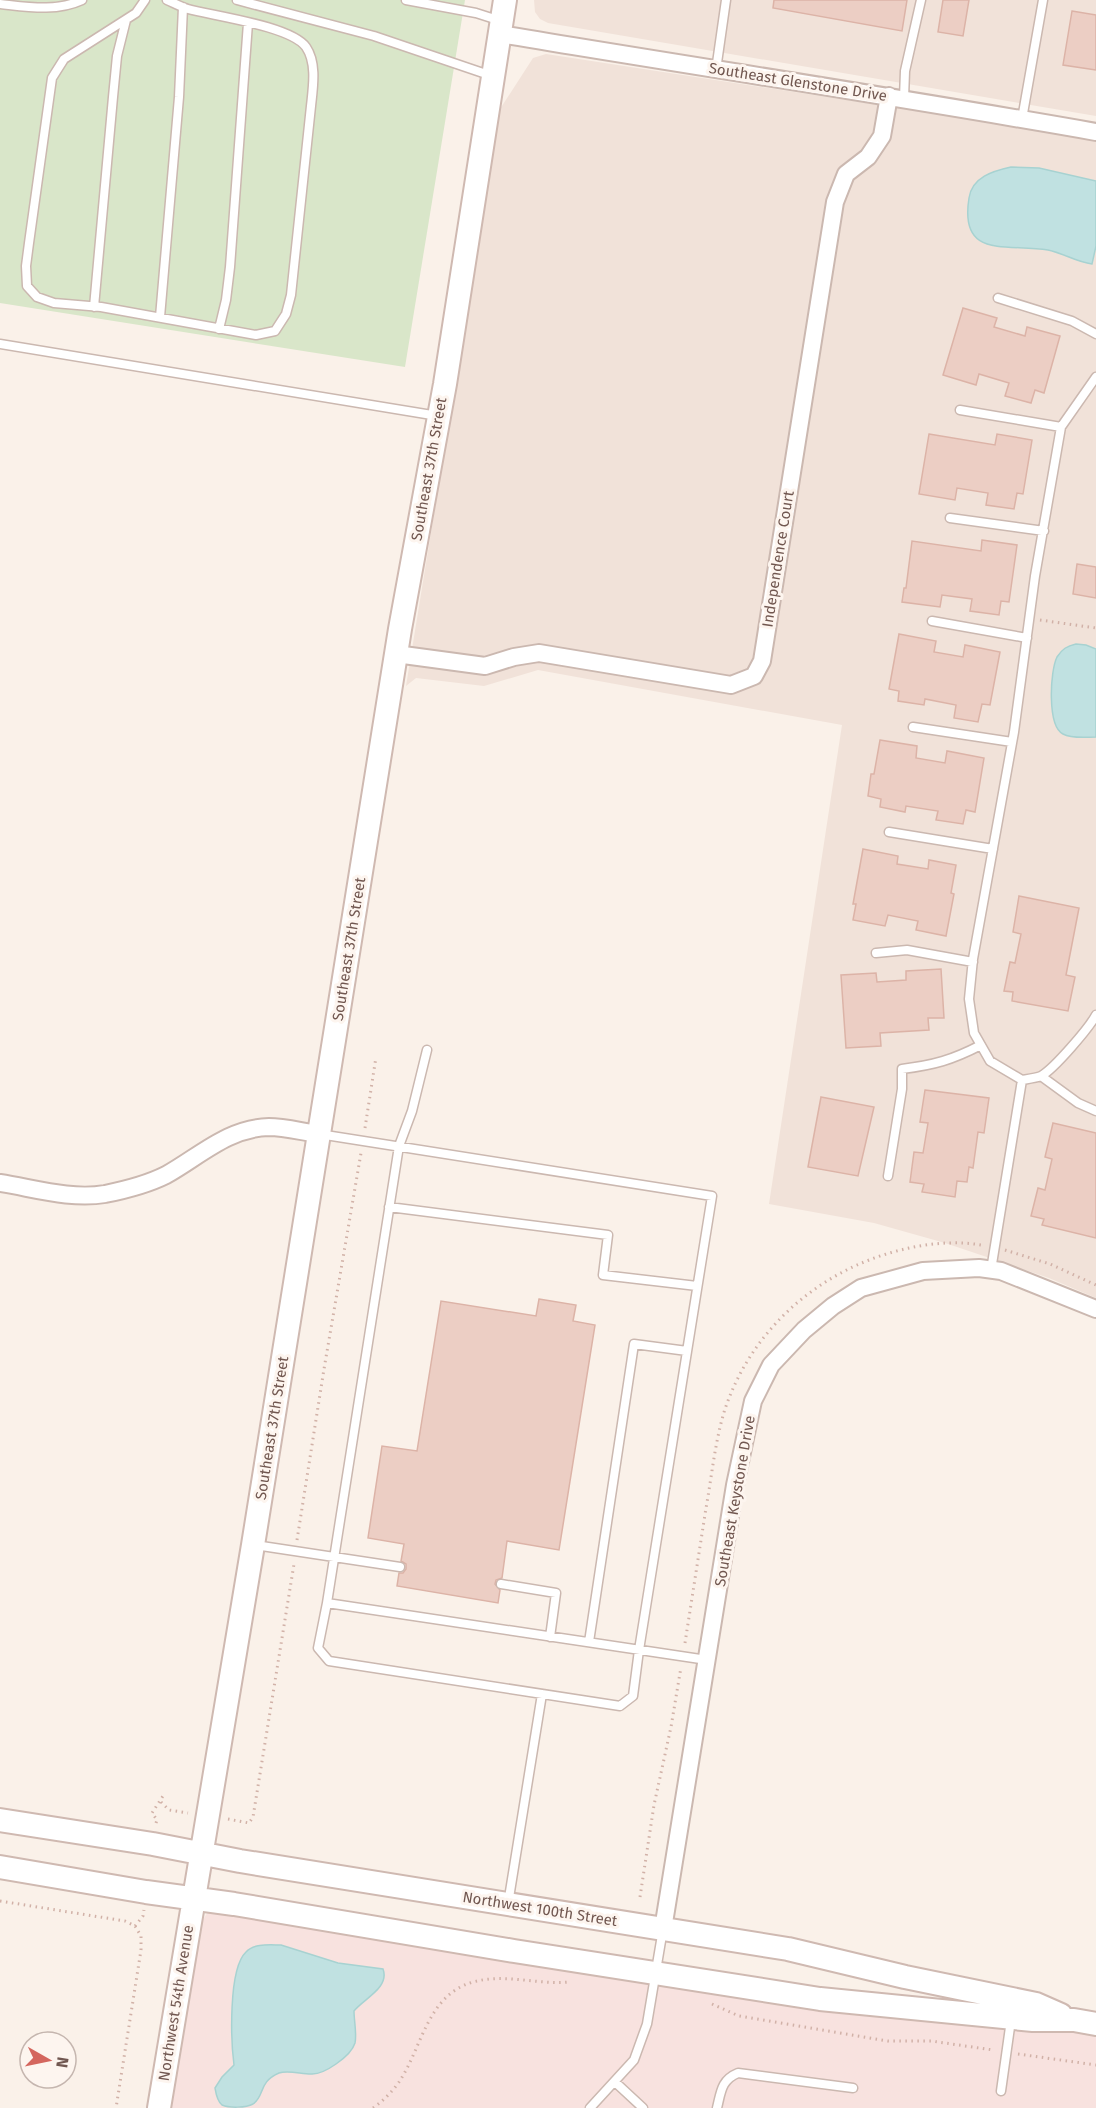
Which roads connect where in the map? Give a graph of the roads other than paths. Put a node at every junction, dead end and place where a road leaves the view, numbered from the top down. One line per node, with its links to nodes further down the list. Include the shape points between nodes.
1 (82, 0): 9 (lane, via 52,9)
2 (145, 0): 12 (lane)
3 (167, 0): 10 (lane)
4 (237, 0): 15 (lane, via 374,36)
5 (406, 0): 11 (lane)
6 (726, 0): 14 (lane)
7 (921, 0): 16 (lane)
8 (1043, 0): 17 (lane)
9 (1, 3)
10 (183, 7): 13 (lane); 21 (lane)
11 (502, 18): 14 (street, Southeast Glenstone Drive); 15 (street, Southeast 37th Street)
12 (126, 20): 20 (lane, via 117,56); 20 (lane, via 64,59 52,78 29,243 27,286 37,297)
13 (248, 23): 22 (lane, via 230,267); 22 (lane, via 272,28 305,46 312,59 311,106 286,314 275,331 256,335)
14 (716, 70): 16 (street, Southeast Glenstone Drive)
15 (493, 76): 27 (street, Southeast 37th Street)
16 (897, 97): 17 (street, Southeast Glenstone Drive); 33 (street, Independence Court, via 882,136 868,157 846,174 835,202 762,661 754,676 731,685 539,653 485,666)
17 (1022, 119): 18 (street, Southeast Glenstone Drive)
18 (1096, 132)
19 (998, 298): 23 (lane, via 1072,321)
20 (94, 307): 21 (lane)
21 (160, 317): 22 (lane)
22 (219, 329)
23 (1096, 334)
24 (0, 344): 27 (lane)
25 (1096, 377): 28 (lane)
26 (960, 410): 28 (lane)
27 (439, 416): 33 (street, Southeast 37th Street)
28 (1061, 427): 30 (lane)
29 (950, 518): 30 (lane)
30 (1044, 531): 32 (lane)
31 (932, 621): 32 (lane)
32 (1027, 638): 35 (lane)
33 (396, 654): 46 (street, Southeast 37th Street)
34 (913, 727): 35 (lane)
35 (1012, 742): 37 (lane)
36 (889, 832): 37 (lane)
37 (993, 849): 39 (lane)
38 (876, 952): 39 (lane, via 907,950)
39 (973, 962): 41 (lane, via 969,999 974,1034)
40 (1096, 1015): 43 (lane)
41 (981, 1045): 44 (lane, via 990,1061); 48 (lane, via 931,1065 902,1069)
42 (427, 1050): 47 (lane)
43 (1041, 1076): 44 (lane); 45 (lane)
44 (1022, 1080): 51 (lane)
45 (1096, 1111)
46 (319, 1134): 47 (lane); 49 (street, via 269,1127 248,1130 205,1148 164,1176 102,1194 69,1194); 55 (street, Southeast 37th Street)
47 (399, 1146): 50 (lane); 52 (lane, via 712,1196)
48 (888, 1176)
49 (0, 1183)
50 (389, 1207): 52 (lane, via 608,1235 603,1275); 56 (lane)
51 (991, 1269): 53 (street, Southeast Keystone Drive); 63 (street, Southeast Keystone Drive, via 923,1271 861,1288 804,1330 771,1365 753,1401)
52 (697, 1286): 54 (lane)
53 (1096, 1309)
54 (687, 1352): 61 (lane, via 634,1344); 62 (lane)
55 (253, 1545): 56 (lane); 66 (street, Southeast 37th Street)
56 (333, 1558): 57 (lane); 59 (lane)
57 (400, 1568)
58 (501, 1584): 60 (lane, via 556,1593)
59 (327, 1603): 60 (lane); 64 (lane, via 318,1648 329,1661)
60 (550, 1637): 61 (lane)
61 (589, 1642): 62 (lane)
62 (639, 1650): 63 (lane); 64 (lane, via 633,1696 620,1706)
63 (706, 1660): 70 (street, Southeast Keystone Drive)
64 (542, 1694): 69 (lane)
65 (0, 1820): 66 (street, Northwest 100th Street)
66 (200, 1855): 68 (street, Southeast 37th Street); 69 (street, Northwest 100th Street)
67 (0, 1867): 68 (street, Northwest 100th Street)
68 (193, 1898): 71 (street, Northwest 100th Street); 78 (street, Northwest 54th Avenue)
69 (508, 1904): 70 (street, Northwest 100th Street)
70 (663, 1929): 71 (lane); 73 (street, Northwest 100th Street, via 788,1948 1036,2004)
71 (655, 1974): 72 (street, Northwest 100th Street, via 820,1999); 75 (lane, via 647,2024 634,2060)
72 (1012, 2016): 73 (street, Northwest 100th Street); 77 (lane)
73 (1074, 2020): 74 (street, Northwest 100th Street)
74 (1096, 2024)
75 (615, 2082): 79 (lane); 80 (lane)
76 (853, 2088): 81 (lane, via 738,2073 728,2077 723,2085)
77 (1001, 2091)
78 (159, 2108)
79 (590, 2108)
80 (643, 2108)
81 (717, 2108)

